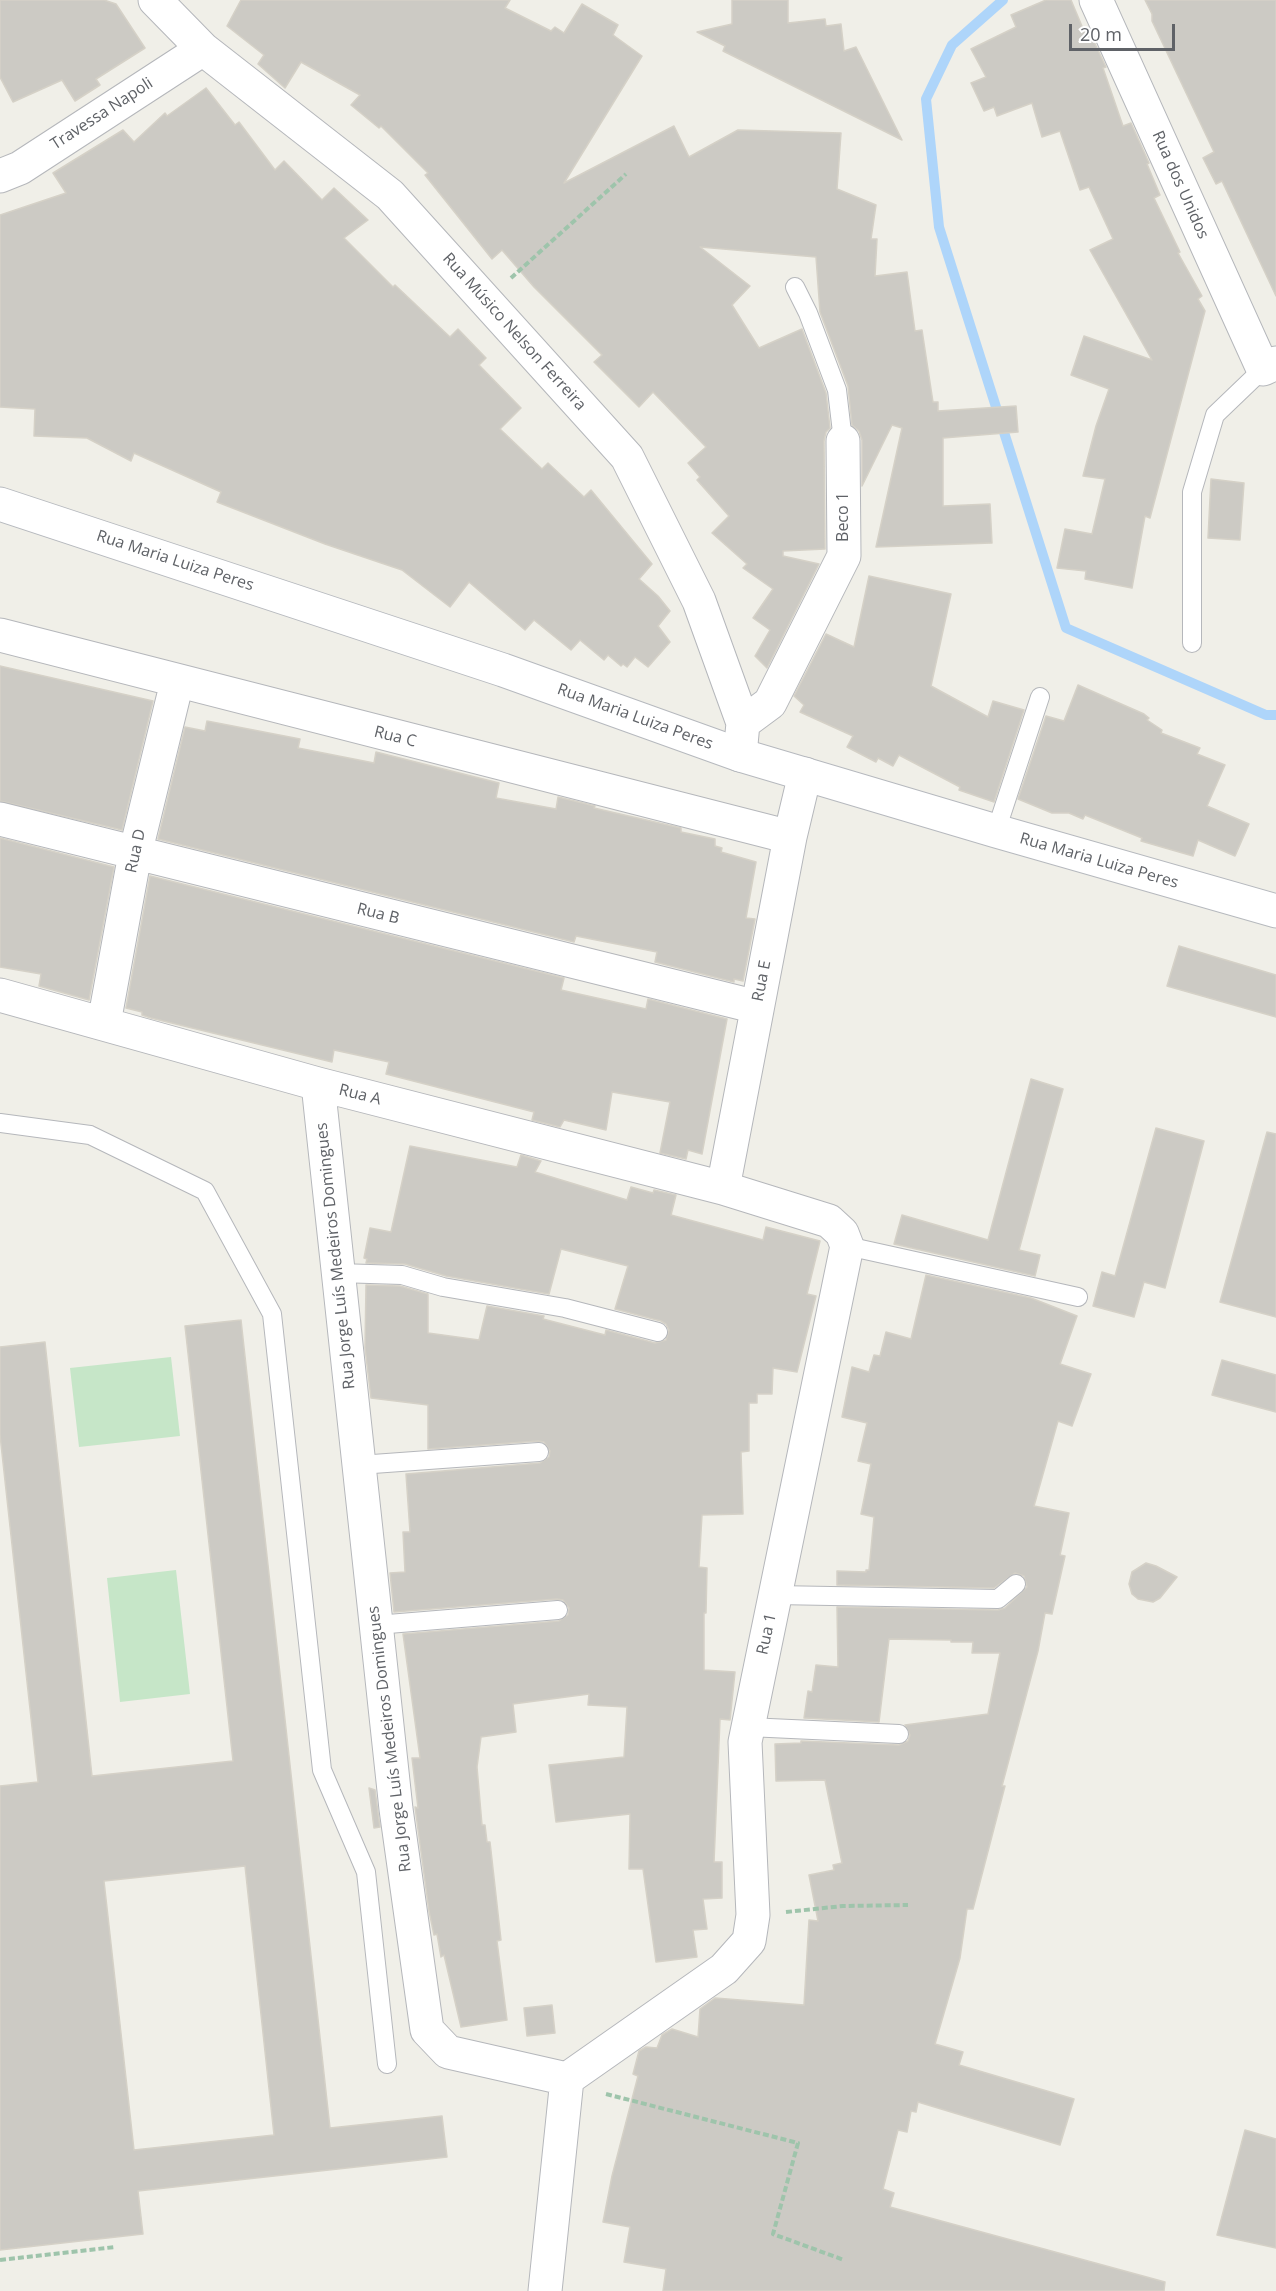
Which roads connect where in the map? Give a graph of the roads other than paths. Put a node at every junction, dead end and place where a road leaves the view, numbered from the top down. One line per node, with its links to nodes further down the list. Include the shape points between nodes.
1 (155, 0): 3 (street, Rua Músico Nelson Ferreira)
2 (1096, 0): 6 (street, Rua dos Unidos)
3 (203, 49): 4 (street, Travessa Napoli, via 20,168); 13 (street, Rua Músico Nelson Ferreira, via 390,195 627,457 699,601)
4 (0, 176)
5 (795, 288): 7 (lane, Beco 1, via 837,390)
6 (1270, 366): 10 (lane, via 1215,415 1192,492)
7 (843, 441): 13 (street, Beco 1, via 844,556 770,703)
8 (0, 504): 13 (street, Rua Maria Luiza Peres, via 503,670)
9 (0, 635): 11 (street, Rua C)
10 (1192, 644)
11 (177, 682): 17 (street, Rua C); 18 (street, Rua D)
12 (1040, 697): 16 (lane)
13 (741, 739): 14 (street, Rua Maria Luiza Peres)
14 (805, 774): 16 (street, Rua Maria Luiza Peres); 17 (street, Rua E)
15 (0, 819): 18 (street, Rua B)
16 (996, 831): 19 (street, Rua Maria Luiza Peres)
17 (790, 837): 21 (street, Rua E)
18 (135, 854): 21 (street, Rua B); 22 (street, Rua D)
19 (1276, 911)
20 (0, 995): 22 (street, Rua A)
21 (757, 1007): 25 (street, Rua E)
22 (104, 1023): 23 (street, Rua A)
23 (318, 1084): 25 (street, Rua A); 27 (street, Rua Jorge Luís Medeiros Domingues)
24 (0, 1123): 38 (lane, via 90,1135 205,1191 272,1314 322,1770 366,1872)
25 (723, 1188): 26 (street, via 829,1221 842,1233)
26 (847, 1246): 28 (lane); 33 (street, Rua 1)
27 (338, 1273): 29 (lane, via 402,1275 443,1287 565,1308); 31 (street, Rua Jorge Luís Medeiros Domingues)
28 (1078, 1297)
29 (658, 1332)
30 (539, 1452): 31 (lane)
31 (359, 1465): 35 (street, Rua Jorge Luís Medeiros Domingues)
32 (1016, 1584): 33 (lane, via 998,1599)
33 (775, 1595): 36 (street, Rua 1)
34 (558, 1610): 35 (lane)
35 (376, 1625): 39 (street, Rua Jorge Luís Medeiros Domingues, via 396,1809 427,2030 448,2052)
36 (748, 1727): 37 (lane); 39 (street, Rua 1, via 745,1742 753,1915 749,1941 724,1969)
37 (899, 1734)
38 (387, 2064)
39 (567, 2079): 40 (street)
40 (545, 2291)

